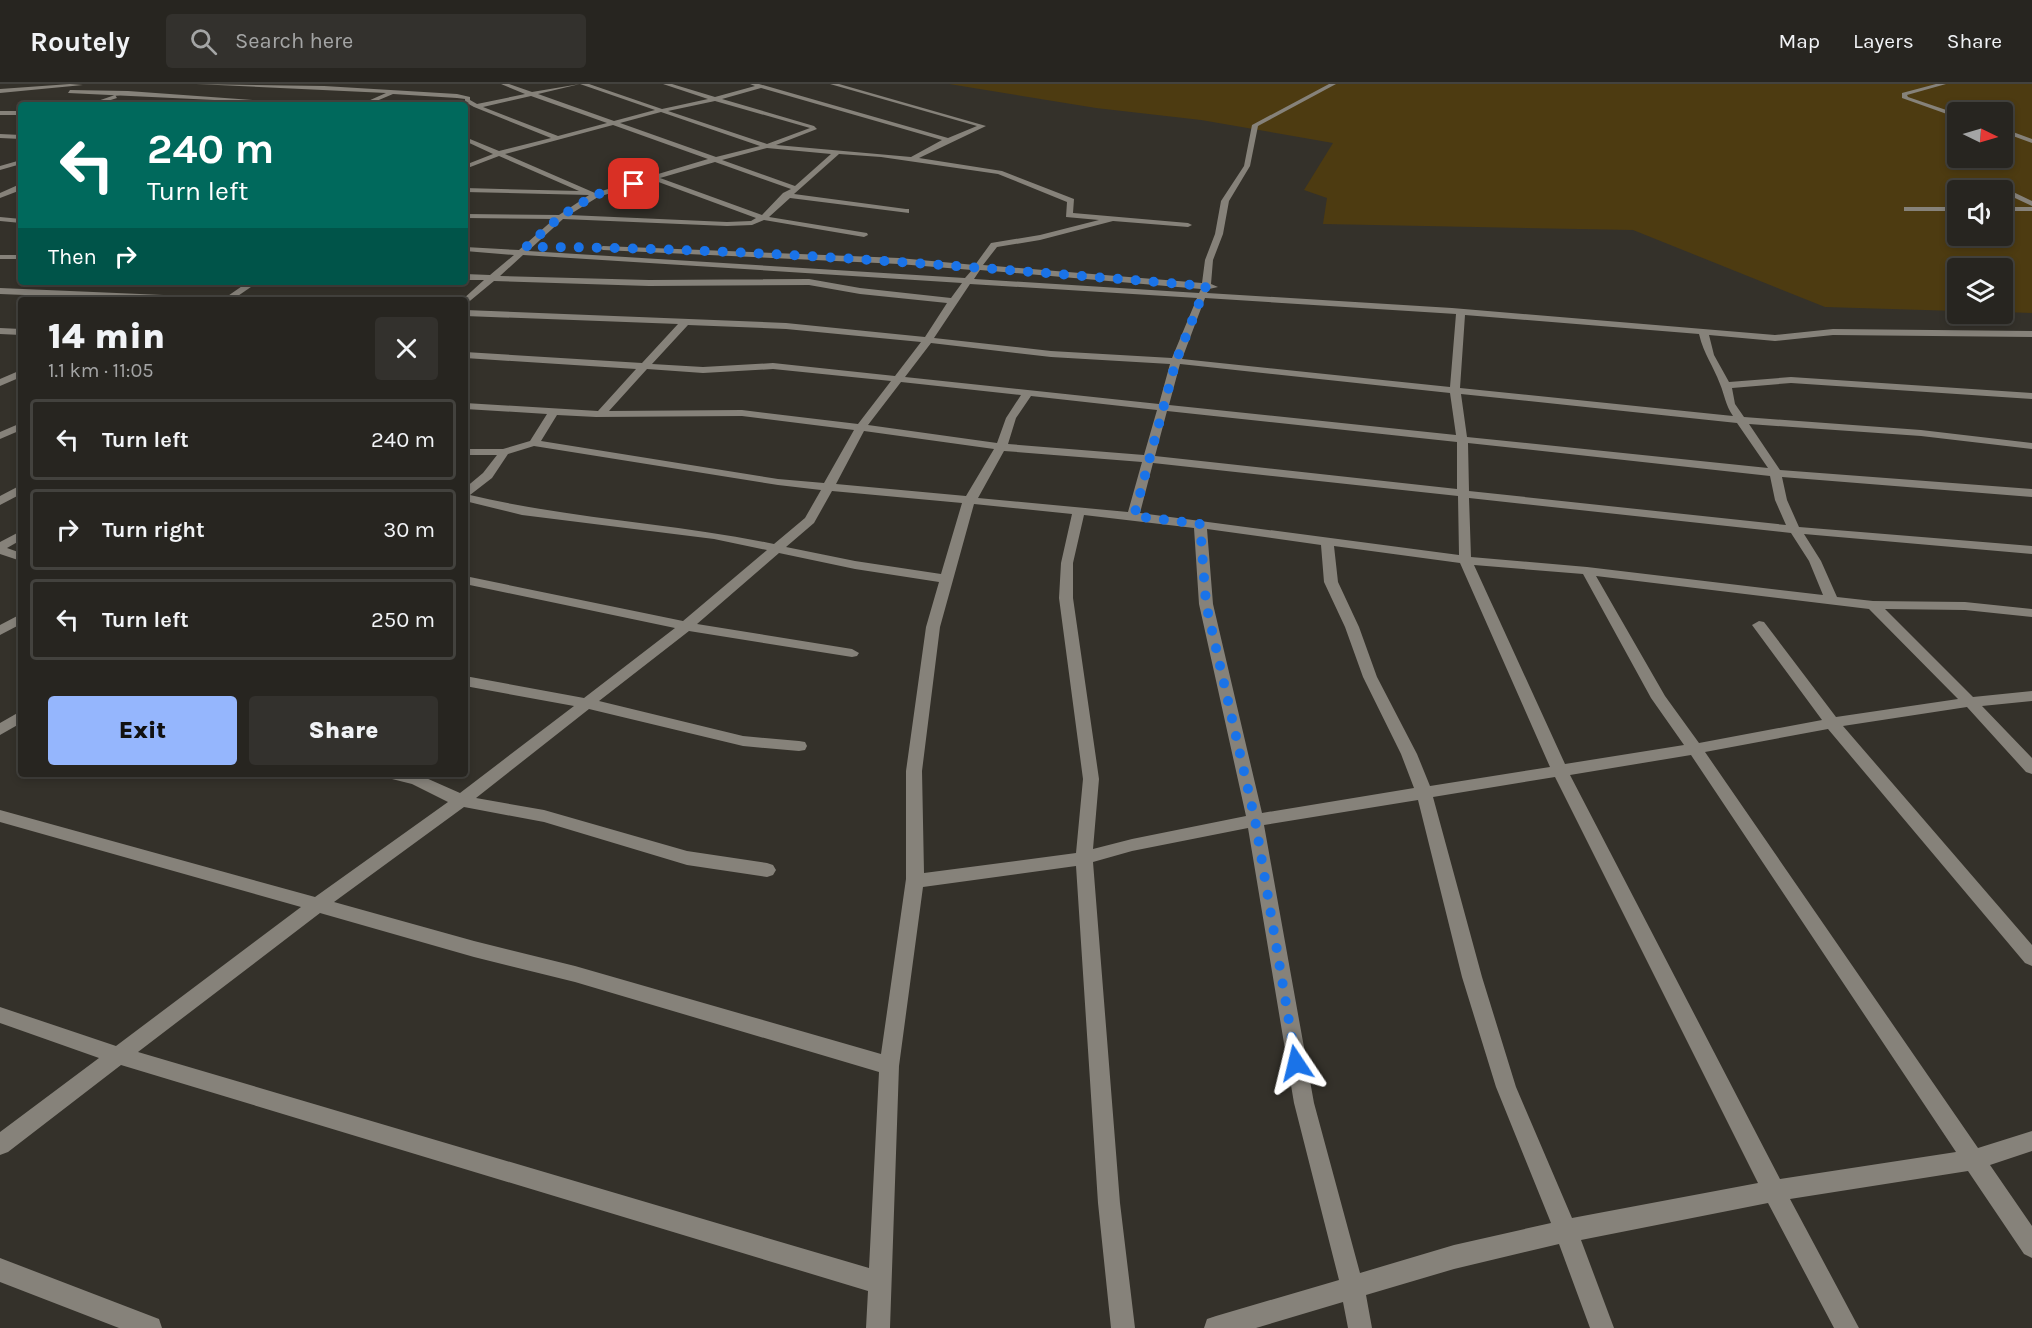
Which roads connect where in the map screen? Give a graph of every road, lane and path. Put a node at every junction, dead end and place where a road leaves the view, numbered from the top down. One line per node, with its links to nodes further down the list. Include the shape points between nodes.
1 (93, 84): 18 (street)
2 (152, 84): 21 (street)
3 (199, 84): 4 (street)
4 (231, 84): 16 (street)
5 (288, 84): 16 (street)
6 (413, 84): 20 (street)
7 (504, 84): 22 (street)
8 (577, 84): 22 (street)
9 (583, 84): 29 (street)
10 (666, 84): 23 (street)
11 (753, 84): 17 (street)
12 (769, 84): 17 (street)
13 (834, 84): 39 (street, via 983,126)
14 (1333, 84): 88 (street, via 1255,125 1247,166 1225,201)
15 (1943, 84): 30 (street, via 1904,94 1905,98)
16 (281, 86): 20 (street)
17 (761, 86): 23 (street); 39 (street)
18 (70, 88): 19 (street); 21 (street)
19 (0, 91)
20 (396, 92): 26 (street); 27 (street, via 457,96 468,98)
21 (128, 93): 24 (street); 25 (street)
22 (531, 94): 27 (street); 33 (street)
23 (715, 99): 29 (street); 41 (street, via 814,129)
24 (99, 102)
25 (270, 102)
26 (370, 102)
27 (476, 106): 28 (street); 37 (street)
28 (468, 107)
29 (663, 110): 33 (street); 41 (street)
30 (1947, 112)
31 (0, 113): 32 (street)
32 (18, 113)
33 (614, 124): 37 (street); 47 (street)
34 (2013, 134): 40 (street)
35 (0, 136): 36 (street)
36 (18, 137)
37 (558, 138): 43 (street)
38 (468, 140): 43 (street)
39 (948, 140): 46 (street)
40 (2032, 141)
41 (767, 146): 42 (street); 47 (street)
42 (837, 152): 46 (street); 55 (street)
43 (501, 153): 50 (street); 57 (street)
44 (10, 157): 45 (street)
45 (18, 159)
46 (913, 159): 70 (street, via 1000,171 1071,201 1069,215)
47 (713, 160): 53 (street); 55 (street)
48 (18, 161): 52 (street)
49 (468, 161): 50 (street)
50 (474, 162): 51 (street)
51 (468, 165)
52 (0, 168)
53 (654, 178): 57 (street); 69 (street)
54 (18, 188): 59 (street)
55 (795, 188): 58 (street)
56 (468, 190): 57 (street)
57 (591, 194): 68 (street)
58 (786, 195): 66 (street); 69 (street)
59 (0, 196): 61 (street)
60 (2013, 196): 62 (street)
61 (18, 198)
62 (2032, 206): 63 (street)
63 (2013, 207)
64 (1907, 209): 65 (street)
65 (1947, 209)
66 (906, 211)
67 (468, 216): 68 (street)
68 (561, 216): 69 (street, via 718,224 752,224); 79 (street)
69 (763, 218): 76 (street)
70 (1115, 218): 73 (street); 83 (street, via 1026,242 994,245)
71 (0, 219): 72 (street)
72 (18, 221)
73 (1188, 225)
74 (0, 226): 75 (street)
75 (18, 226)
76 (864, 236)
77 (468, 247): 79 (street)
78 (468, 247): 96 (street)
79 (526, 247): 80 (street); 85 (street)
80 (727, 252): 83 (street); 86 (street)
81 (0, 256): 82 (street)
82 (18, 257)
83 (977, 266): 88 (street); 95 (street)
84 (468, 277): 85 (street)
85 (490, 278): 86 (street); 94 (street)
86 (689, 281): 95 (street, via 809,282)
87 (249, 285): 93 (street)
88 (1206, 286): 96 (street); 105 (street)
89 (0, 291): 90 (street)
90 (93, 295): 91 (street); 92 (street)
91 (89, 297)
92 (140, 297)
93 (231, 297)
94 (468, 299)
95 (954, 301): 103 (street)
96 (1461, 312): 101 (street); 113 (street)
97 (468, 313): 98 (street)
98 (685, 322): 103 (street, via 786,326); 106 (street)
99 (0, 331): 100 (street)
100 (18, 332)
101 (1703, 332): 102 (street, via 1775,338 1833,332); 112 (street, via 1709,355)
102 (2032, 334)
103 (928, 340): 105 (street, via 1051,354); 110 (street)
104 (468, 355): 106 (street)
105 (1176, 361): 113 (street); 117 (street)
106 (645, 367): 110 (street, via 702,370 772,366); 119 (street)
107 (0, 370): 108 (street)
108 (18, 372)
109 (18, 374): 111 (street)
110 (897, 380): 114 (street); 122 (street)
111 (0, 383)
112 (1726, 384): 115 (street, via 1791,380); 120 (street, via 1730,404)
113 (1455, 390): 120 (street); 124 (street)
114 (1029, 392): 117 (street); 127 (street, via 1011,418)
115 (2032, 396)
116 (468, 406): 118 (street)
117 (1163, 406): 124 (street); 130 (street)
118 (554, 412): 119 (street); 125 (street)
119 (602, 412): 122 (street, via 742,413)
120 (1741, 420): 126 (street, via 1921,433); 131 (street)
121 (18, 427): 123 (street)
122 (861, 427): 127 (street); 132 (street)
123 (0, 436)
124 (1462, 438): 131 (street); 135 (street)
125 (534, 443): 129 (street); 132 (street, via 778,482)
126 (2032, 446)
127 (1001, 447): 130 (street); 138 (street)
128 (468, 452): 129 (street)
129 (504, 452): 134 (street, via 496,467)
130 (1148, 459): 135 (street); 141 (street)
131 (1775, 471): 136 (street); 143 (street, via 1781,500)
132 (827, 486): 138 (street); 147 (street, via 810,519)
133 (18, 491): 139 (street)
134 (468, 492)
135 (1464, 493): 143 (street); 150 (street)
136 (2032, 493)
137 (468, 496): 147 (street, via 522,511 714,536)
138 (970, 500): 140 (street); 152 (street)
139 (0, 501)
140 (1079, 512): 141 (street); 178 (street, via 1067,563 1066,598 1091,779)
141 (1134, 516): 142 (street)
142 (1200, 524): 145 (street); 177 (street, via 1206,604)
143 (1796, 530): 148 (street); 154 (street)
144 (18, 537): 146 (street)
145 (1327, 540): 150 (street); 174 (street, via 1331,582)
146 (0, 549): 149 (street)
147 (776, 549): 152 (street); 159 (street)
148 (2032, 550)
149 (18, 556)
150 (1465, 560): 151 (street); 172 (street)
151 (1587, 572): 154 (street); 170 (street, via 1658,698)
152 (946, 579): 180 (street, via 933,627 914,771)
153 (468, 581): 159 (street)
154 (1831, 599): 155 (street)
155 (1873, 606): 156 (street, via 1965,606); 164 (street)
156 (2032, 613)
157 (18, 620): 160 (street)
158 (1759, 625): 167 (street)
159 (686, 626): 161 (street); 165 (street)
160 (0, 631)
161 (852, 653)
162 (468, 682): 165 (street)
163 (2032, 696): 164 (street)
164 (1970, 702): 167 (street); 171 (street)
165 (586, 703): 169 (street, via 743,741); 175 (street)
166 (18, 718): 168 (street)
167 (1832, 723): 170 (street); 182 (street)
168 (0, 730)
169 (799, 746)
170 (1695, 749): 172 (street); 188 (street)
171 (2032, 768)
172 (1560, 771): 174 (street); 189 (street)
173 (406, 777): 175 (street)
174 (1424, 792): 177 (street); 190 (street, via 1472,977 1506,1087)
175 (461, 801): 179 (street, via 544,816 687,858); 181 (street)
176 (0, 816): 181 (street)
177 (1255, 820): 178 (street); 194 (street, via 1304,1103)
178 (1084, 858): 180 (street); 197 (street, via 1109,1203)
179 (767, 870)
180 (915, 881): 185 (street)
181 (317, 905): 184 (street); 185 (street, via 575,974)
182 (2032, 957)
183 (0, 1016): 184 (street)
184 (120, 1056): 187 (street); 193 (street)
185 (888, 1066): 193 (street)
186 (2032, 1141): 188 (street)
187 (0, 1145)
188 (1971, 1160): 189 (street); 191 (street)
189 (1774, 1191): 190 (street); 201 (street)
190 (1566, 1231): 194 (street); 200 (street)
191 (2032, 1246)
192 (0, 1270): 195 (street)
193 (879, 1283): 196 (street)
194 (1352, 1286): 198 (street); 199 (street)
195 (150, 1328)
196 (878, 1328)
197 (1123, 1328)
198 (1216, 1328)
199 (1360, 1328)
200 (1602, 1328)
201 (1847, 1328)

